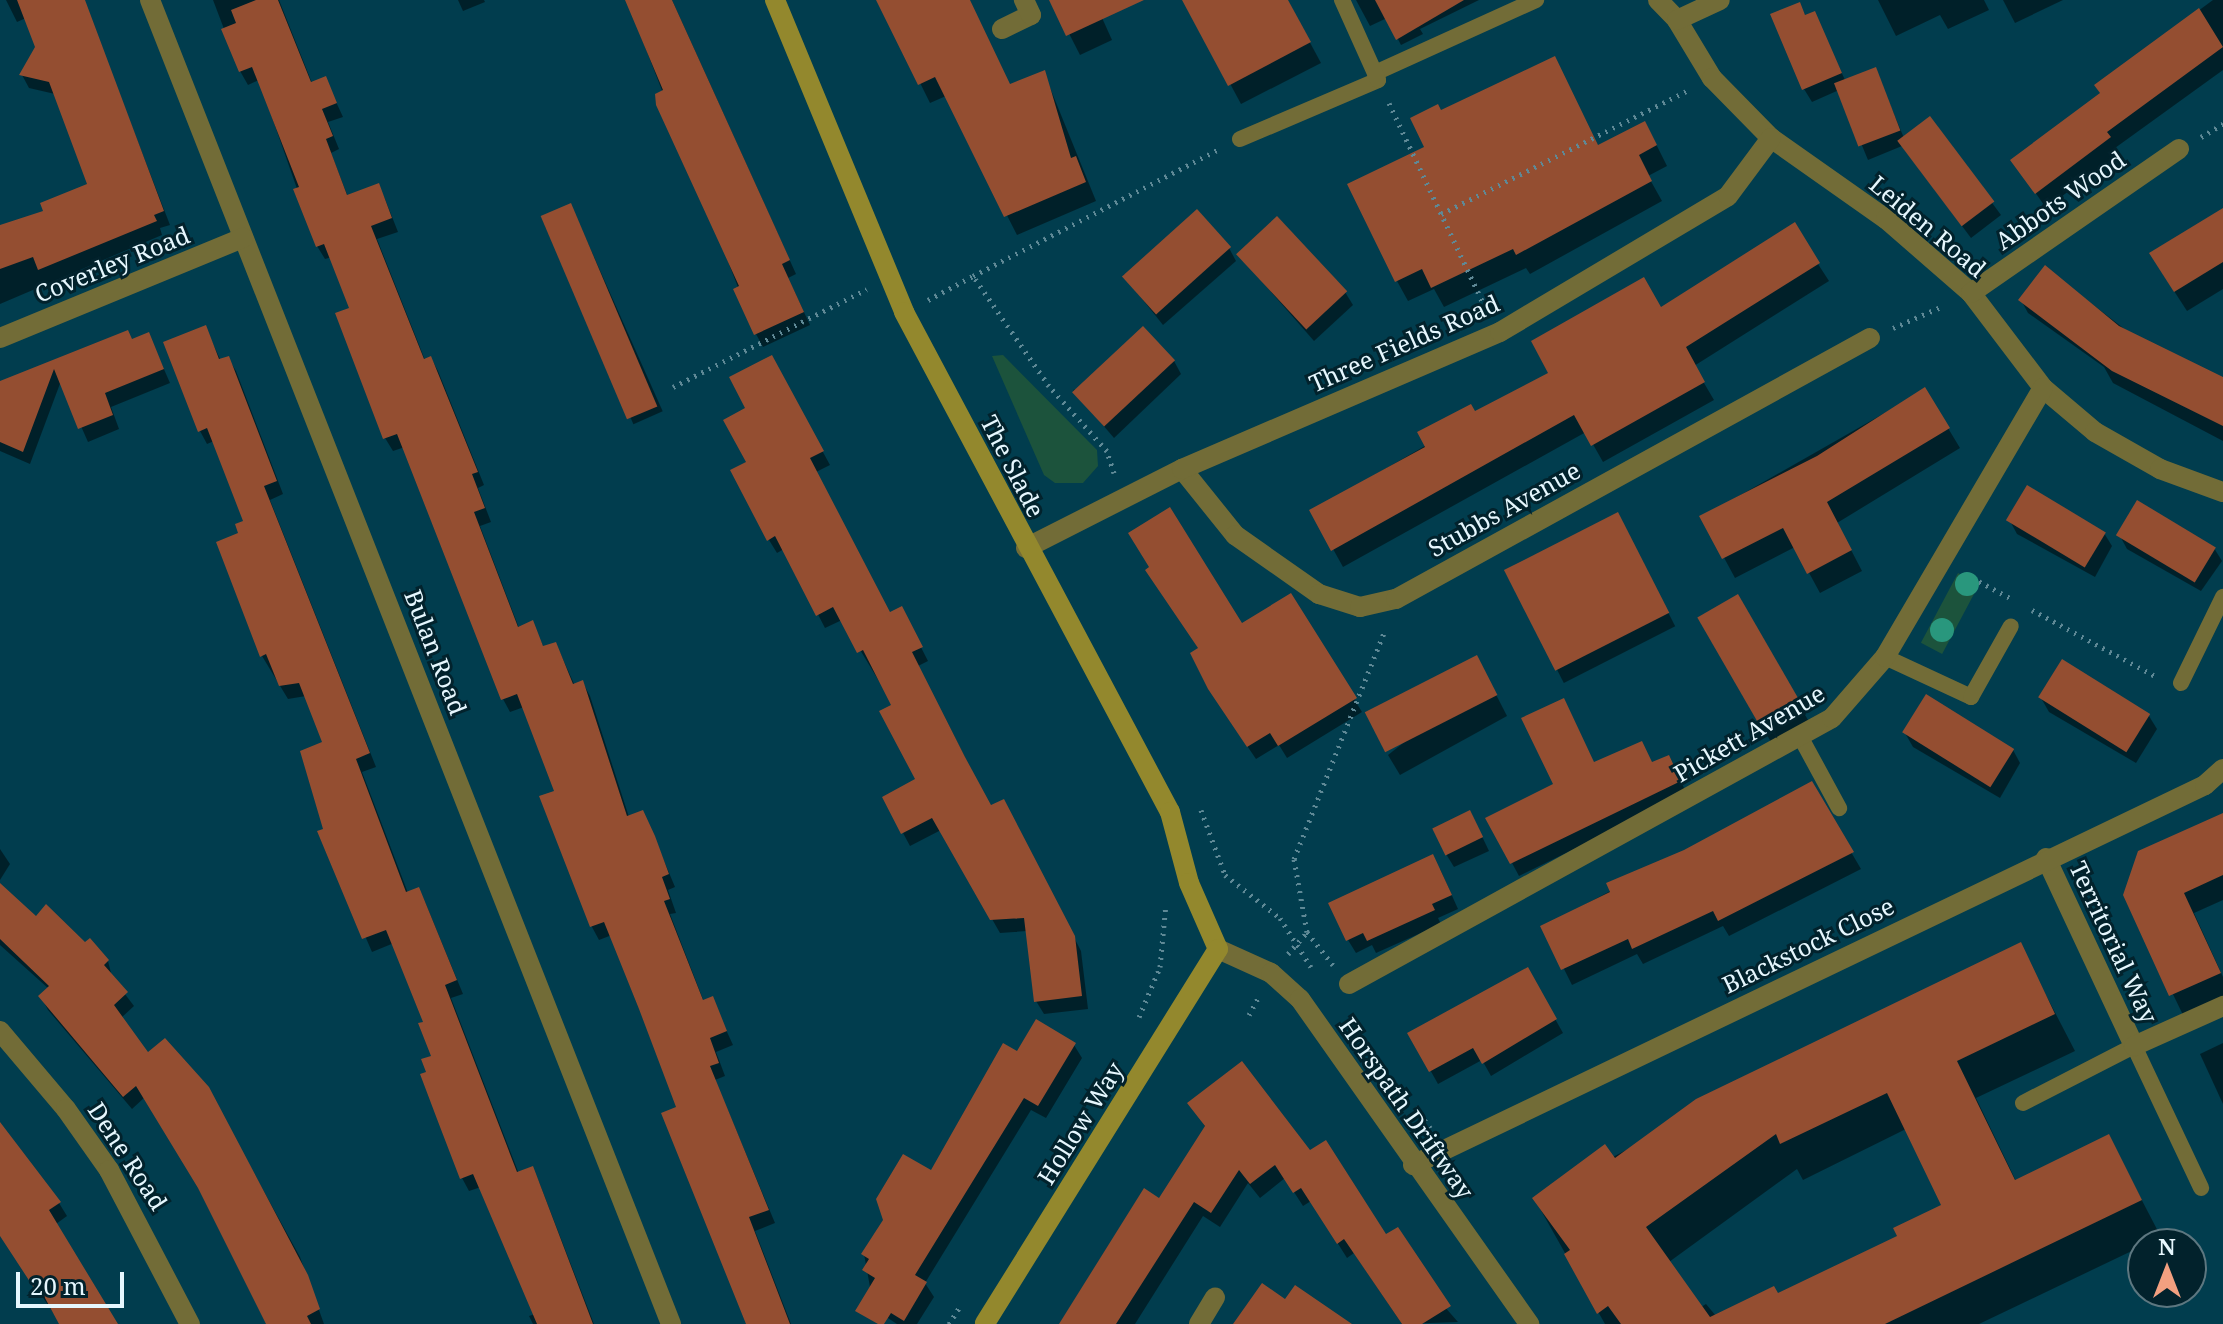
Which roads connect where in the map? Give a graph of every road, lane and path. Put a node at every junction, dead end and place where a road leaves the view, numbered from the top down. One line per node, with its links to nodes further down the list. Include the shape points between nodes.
1 (150, 0): 16 (street, Bulan Road)
2 (775, 0): 17 (main road, The Slade)
3 (1024, 0): 9 (street, via 1031,15)
4 (1342, 0): 10 (lane)
5 (1536, 0): 10 (lane)
6 (1658, 0): 8 (street, Leiden Road)
7 (1720, 0): 8 (street)
8 (1677, 20): 11 (street, Leiden Road)
9 (1002, 29)
10 (1377, 76): 13 (lane); 15 (path)
11 (1712, 78): 12 (street, Leiden Road); 15 (path)
12 (1771, 138): 19 (street, Leiden Road, via 1886,219); 21 (street, Three Fields Road, via 1728,196)
13 (1240, 139): 18 (path)
14 (2179, 149): 19 (street, Abbots Wood)
15 (1441, 214): 21 (path)
16 (243, 238): 22 (street, Coverley Road); 59 (street, Bulan Road)
17 (888, 275): 20 (main road, The Slade); 24 (path)
18 (973, 276): 20 (path); 28 (path, via 1049,386 1107,451)
19 (1971, 293): 23 (path); 25 (street, Leiden Road)
20 (904, 312): 29 (main road, The Slade)
21 (1500, 332): 26 (street, Three Fields Road)
22 (0, 338)
23 (1870, 338): 32 (street, Stubbs Avenue)
24 (673, 387)
25 (2043, 388): 27 (street, Leiden Road, via 2095,432 2160,469); 30 (street, Pickett Avenue)
26 (1182, 469): 28 (street, Three Fields Road); 32 (street, Stubbs Avenue, via 1235,535 1319,594 1360,607)
27 (2223, 492)
28 (1122, 501): 29 (street, Three Fields Road)
29 (1026, 548): 44 (main road, The Slade, via 1170,812 1189,883)
30 (1943, 562): 34 (street, Pickett Avenue); 35 (path, via 2167,683)
31 (2223, 597): 35 (lane)
32 (1396, 599): 42 (path, via 1294,859)
33 (2011, 626): 34 (lane, via 1971,697)
34 (1885, 657): 36 (street, Pickett Avenue, via 1853,700)
35 (2181, 683)
36 (1801, 738): 39 (lane); 46 (street, Pickett Avenue)
37 (2223, 769): 40 (street, Blackstock Close, via 2205,785)
38 (1198, 805): 43 (path, via 1225,875 1280,918)
39 (1839, 808)
40 (2046, 858): 50 (street, Territorial Way); 53 (street, Blackstock Close)
41 (1166, 899): 49 (path, via 1160,967)
42 (1307, 932): 43 (path); 46 (path)
43 (1295, 946): 45 (path)
44 (1218, 949): 54 (street, Horspath Driftway, via 1271,973 1300,999); 61 (main road, Hollow Way)
45 (1317, 976)
46 (1349, 984)
47 (2223, 1006): 50 (street, Territorial Way)
48 (0, 1031): 58 (street, Dene Road, via 109,1170)
49 (1131, 1031)
50 (2134, 1046): 52 (lane); 55 (lane)
51 (1408, 1099): 53 (path)
52 (2023, 1103)
53 (1446, 1149): 54 (street, Blackstock Close)
54 (1413, 1165): 63 (street, Horspath Driftway)
55 (2201, 1188)
56 (965, 1297): 60 (path)
57 (1215, 1297): 62 (street)
58 (190, 1324)
59 (671, 1324)
60 (949, 1324)
61 (985, 1324)
62 (1199, 1324)
63 (1529, 1324)

